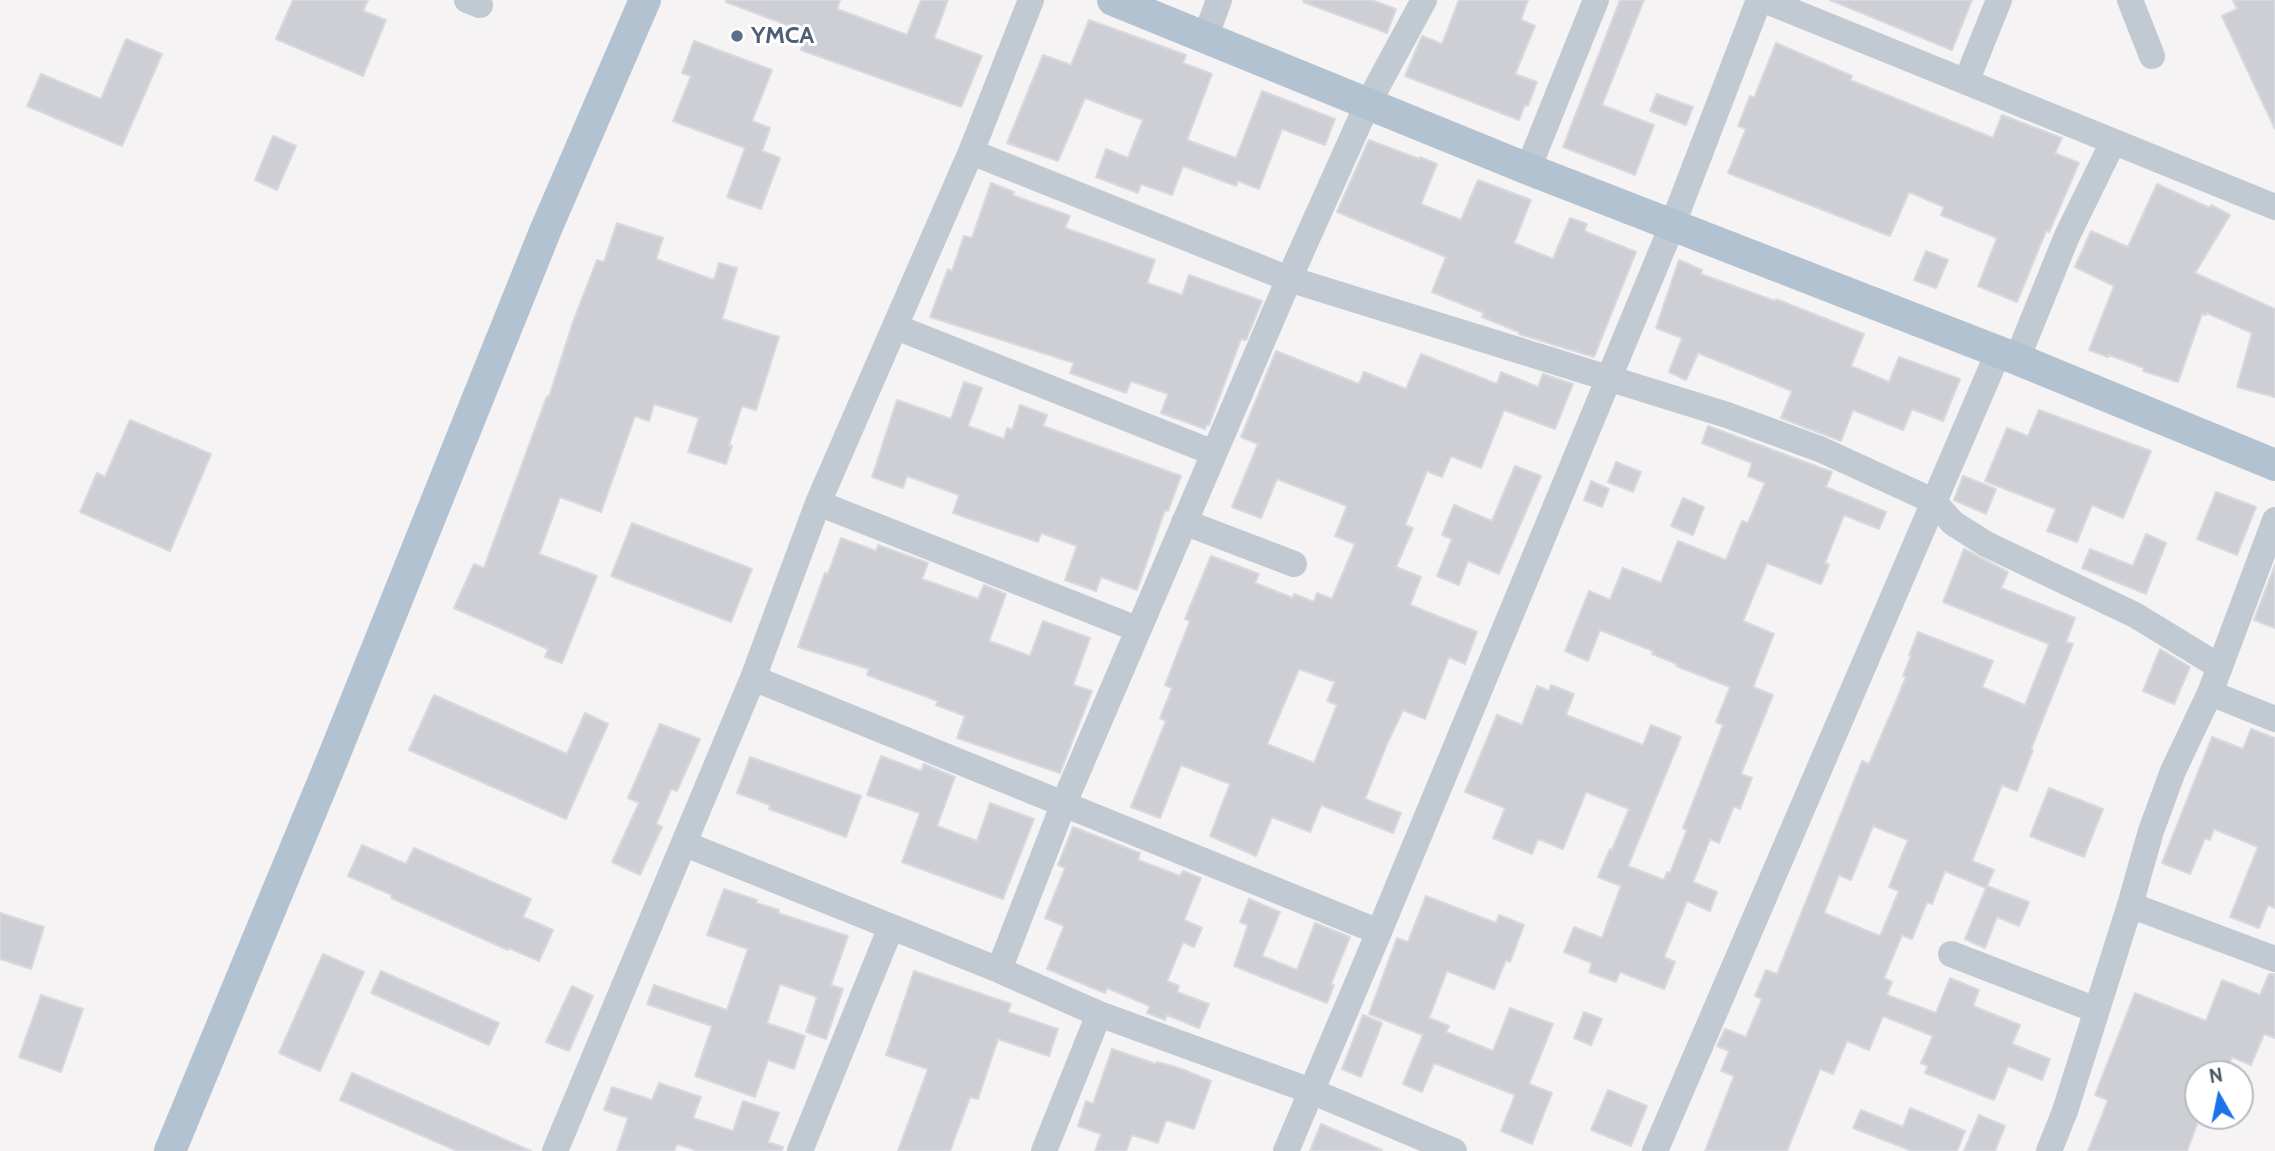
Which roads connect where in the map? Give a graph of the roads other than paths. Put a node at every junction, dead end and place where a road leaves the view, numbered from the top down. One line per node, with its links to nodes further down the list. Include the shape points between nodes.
1 (645, 0): 46 (main road, via 546,229)
2 (1031, 0): 15 (street)
3 (1113, 0): 10 (main road)
4 (1219, 0): 10 (street)
5 (1423, 0): 13 (street)
6 (1596, 0): 16 (street)
7 (1762, 0): 12 (street); 18 (street)
8 (1999, 0): 12 (street)
9 (2130, 0): 11 (street)
10 (1205, 38): 13 (main road)
11 (2152, 55)
12 (1966, 82): 14 (street)
13 (1367, 104): 16 (main road); 19 (street)
14 (2113, 142): 17 (street); 21 (street)
15 (971, 152): 19 (street); 20 (street)
16 (1528, 169): 18 (main road)
17 (2275, 207)
18 (1672, 226): 21 (main road); 22 (street)
19 (1289, 279): 22 (street); 23 (street)
20 (896, 327): 23 (street); 26 (street)
21 (2007, 356): 24 (main road); 25 (street)
22 (1608, 378): 25 (street, via 1810,446); 39 (street)
23 (1214, 453): 28 (street)
24 (2275, 465)
25 (1933, 502): 31 (street, via 1953,523 1986,544 2135,615); 52 (street)
26 (818, 503): 30 (street); 32 (street)
27 (2275, 520): 31 (street)
28 (1184, 522): 29 (street); 30 (street)
29 (1294, 564)
30 (1138, 629): 35 (street)
31 (2220, 667): 33 (street)
32 (753, 678): 35 (street); 36 (street)
33 (2210, 693): 34 (street); 37 (street, via 2173,771)
34 (2275, 719)
35 (1064, 803): 39 (street); 42 (street)
36 (685, 845): 38 (street); 47 (street)
37 (2130, 905): 41 (street); 43 (street)
38 (891, 927): 42 (street); 48 (street)
39 (1379, 932): 45 (street)
40 (1951, 954): 43 (street)
41 (2275, 959)
42 (999, 970): 44 (street)
43 (2096, 1010): 53 (street)
44 (1099, 1014): 45 (street); 49 (street)
45 (1311, 1091): 50 (street); 51 (street)
46 (170, 1151)
47 (555, 1151)
48 (800, 1151)
49 (1044, 1151)
50 (1286, 1151)
51 (1454, 1151)
52 (1655, 1151)
53 (2049, 1151)

